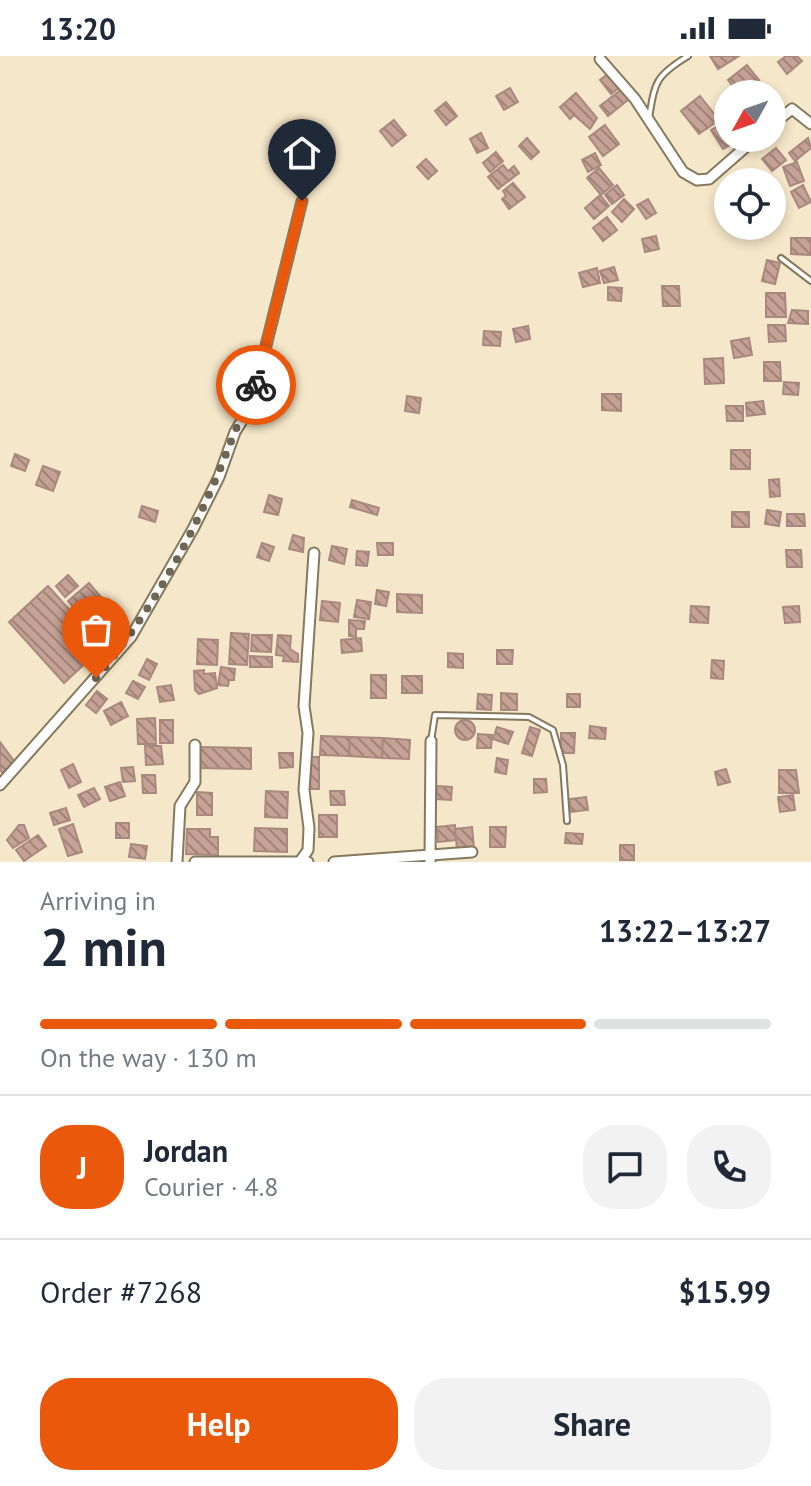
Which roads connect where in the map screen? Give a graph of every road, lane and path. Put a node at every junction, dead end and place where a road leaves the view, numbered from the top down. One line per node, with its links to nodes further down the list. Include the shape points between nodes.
1 (688, 56): 4 (lane, via 655,81)
2 (600, 59): 4 (street)
3 (786, 114): 5 (street, via 792,109)
4 (648, 121): 6 (street, via 683,172 697,180 709,179)
5 (811, 124)
6 (740, 152)
7 (302, 201): 13 (street, via 251,406 193,529 131,637)
8 (781, 258): 9 (lane)
9 (811, 281)
10 (314, 553): 17 (street, via 304,706 309,828)
11 (431, 741): 14 (lane, via 435,715 539,720 553,730 558,745); 16 (street)
12 (195, 745): 18 (street, via 195,782 180,806)
13 (0, 785)
14 (567, 821)
15 (472, 852): 16 (street)
16 (430, 858): 20 (street)
17 (305, 861): 19 (street)
18 (177, 862)
19 (195, 862)
20 (334, 862)

